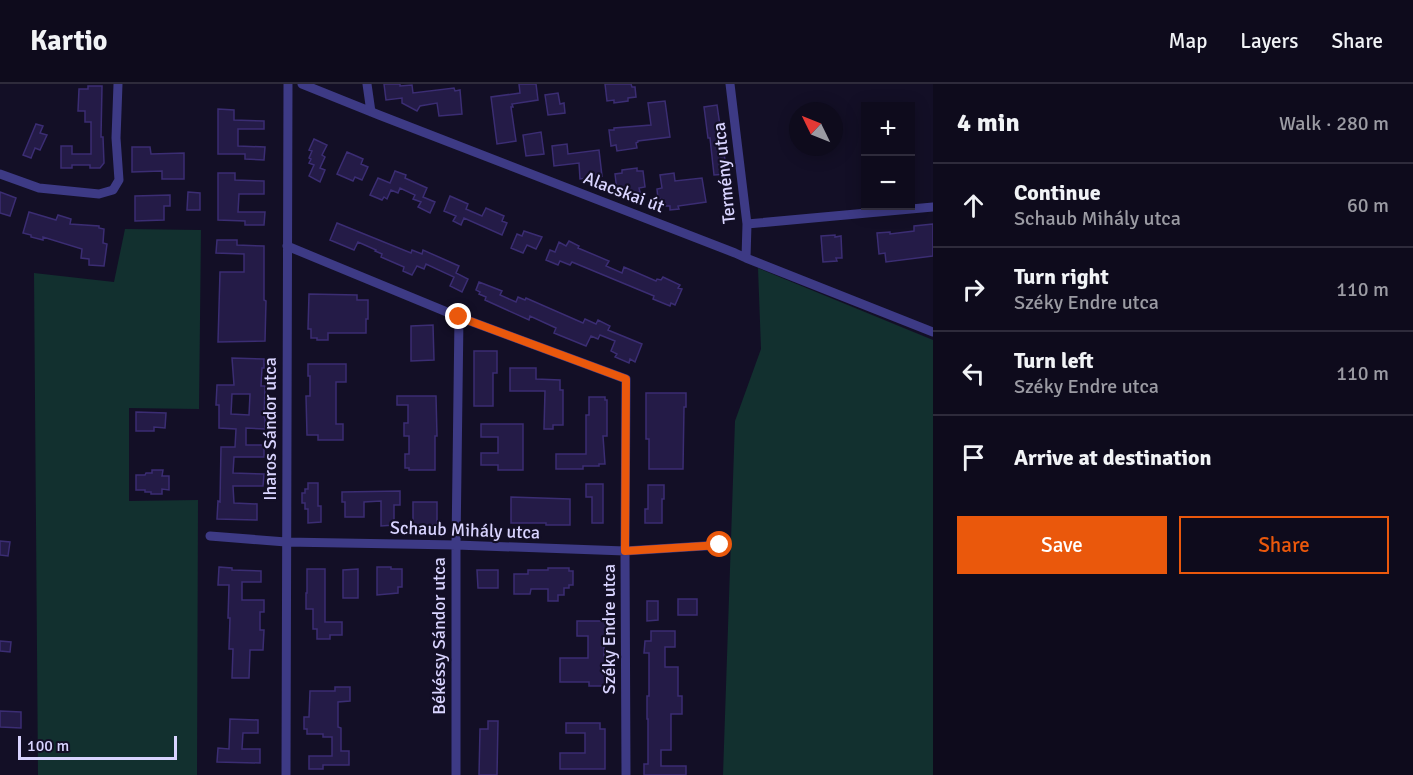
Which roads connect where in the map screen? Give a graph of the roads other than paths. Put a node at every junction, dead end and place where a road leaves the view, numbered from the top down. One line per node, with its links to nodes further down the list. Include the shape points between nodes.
1 (118, 84): 7 (street, via 119,180 113,190 99,194 39,188)
2 (288, 84): 10 (street, Iharos Sándor utca)
3 (302, 84): 6 (street, Alacskai út)
4 (367, 84): 6 (street)
5 (730, 84): 9 (street, Termény utca)
6 (371, 112): 11 (street, Alacskai út)
7 (0, 174)
8 (933, 207): 9 (street)
9 (747, 224): 11 (street, Termény utca)
10 (287, 246): 12 (street, Széky Endre utca); 15 (street, Iharos Sándor utca)
11 (746, 258): 13 (street, Alacskai út)
12 (459, 317): 16 (street, Békéssy Sándor utca); 18 (street, Széky Endre utca, via 626,379)
13 (933, 332)
14 (210, 536): 15 (street, Schaub Mihály utca)
15 (286, 542): 16 (street, Schaub Mihály utca); 19 (street, Iharos Sándor utca)
16 (456, 545): 18 (street, Schaub Mihály utca); 20 (street, Békéssy Sándor utca)
17 (720, 545): 18 (street, Schaub Mihály utca)
18 (625, 551): 21 (street, Széky Endre utca)
19 (286, 775)
20 (456, 775)
21 (626, 775)

